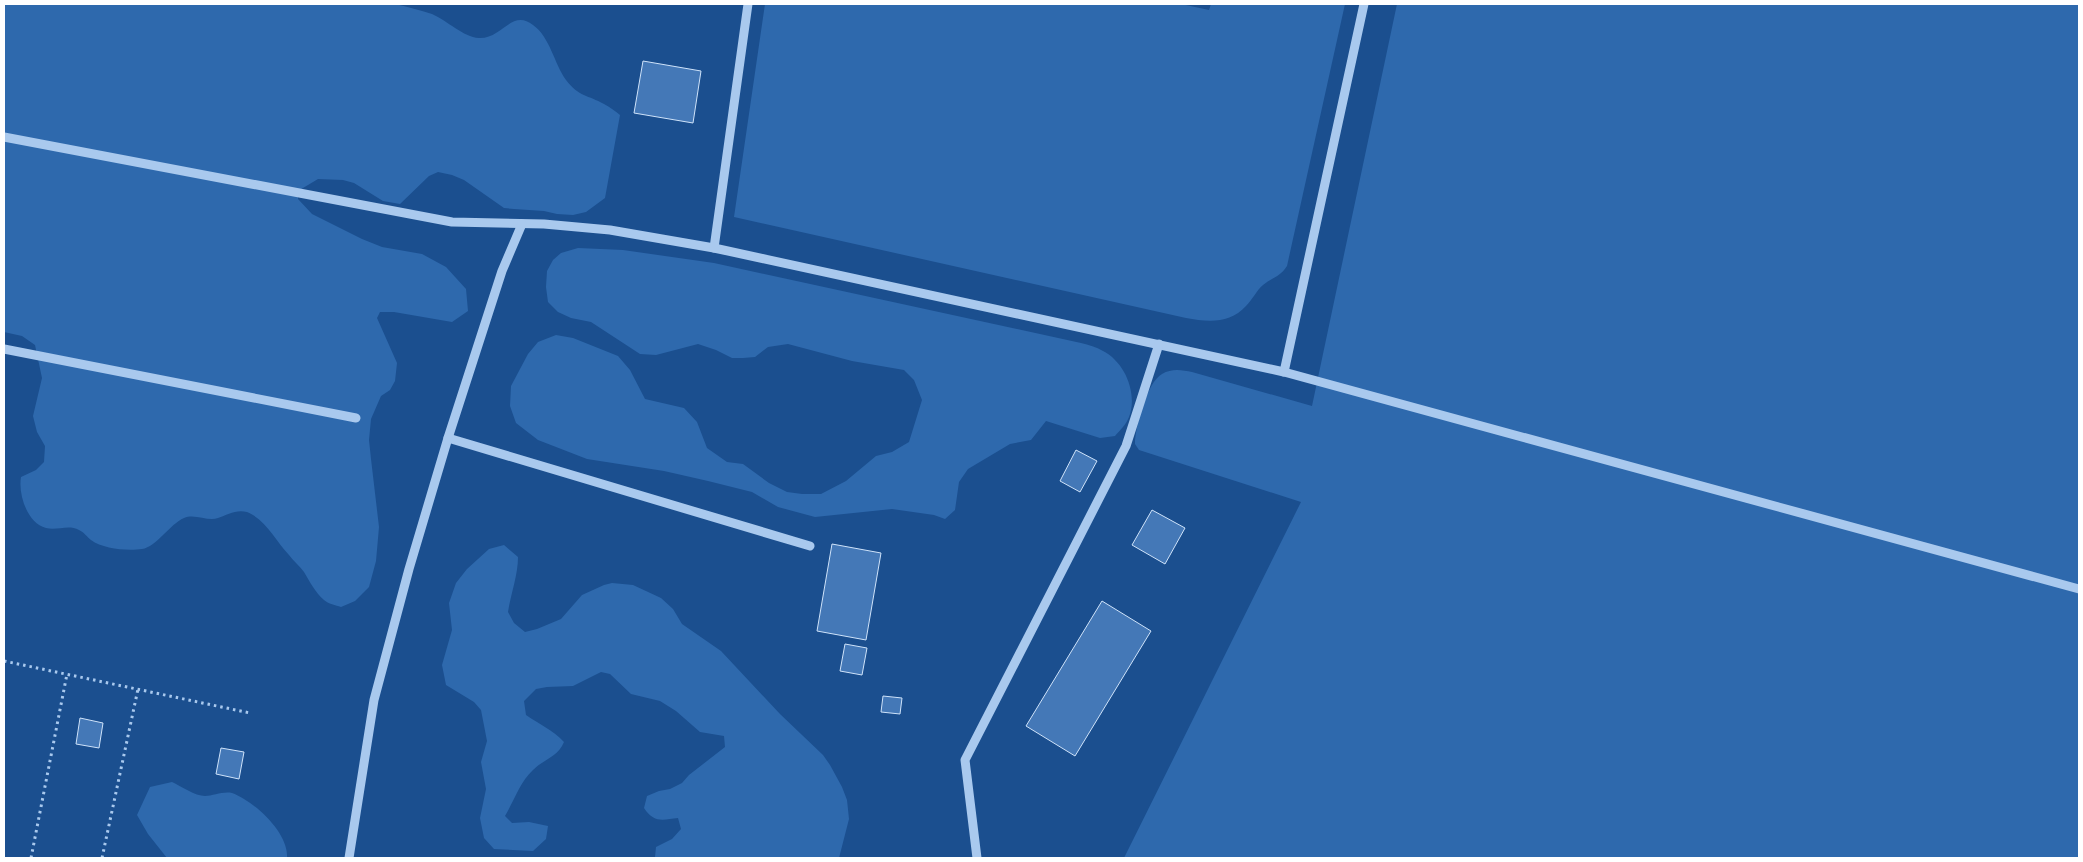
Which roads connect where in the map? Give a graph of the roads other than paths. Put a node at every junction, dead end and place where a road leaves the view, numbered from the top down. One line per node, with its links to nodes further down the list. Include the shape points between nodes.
1 (748, 4): 5 (lane)
2 (1364, 4): 8 (lane)
3 (4, 137): 4 (lane, via 452,222)
4 (522, 224): 5 (lane, via 610,230); 10 (lane, via 502,271)
5 (714, 248): 6 (lane)
6 (1158, 344): 8 (lane); 14 (lane, via 1126,446 965,760)
7 (4, 349): 9 (lane)
8 (1284, 372): 12 (lane)
9 (356, 418)
10 (448, 438): 11 (lane); 13 (lane, via 374,700)
11 (810, 546)
12 (2079, 589)
13 (349, 858)
14 (977, 858)

